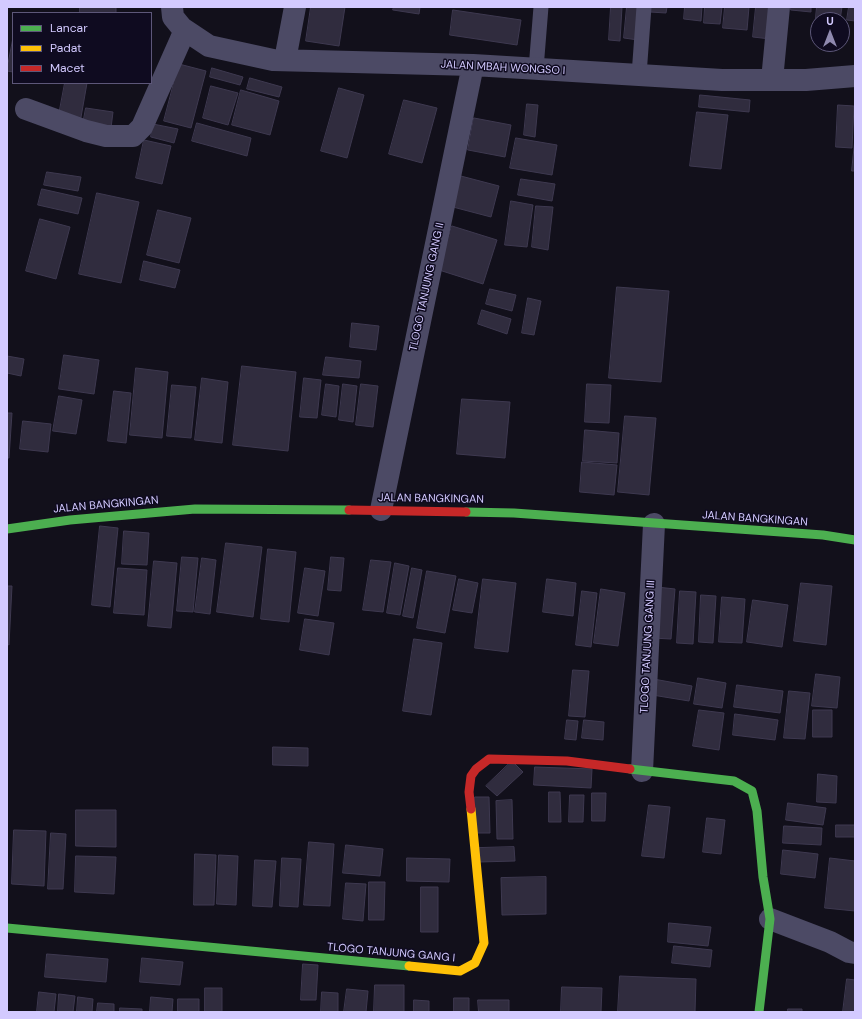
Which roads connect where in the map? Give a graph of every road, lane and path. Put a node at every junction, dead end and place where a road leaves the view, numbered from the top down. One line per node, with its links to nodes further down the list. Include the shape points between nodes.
1 (172, 7): 6 (street, JALAN MBAH WONGSO I, via 174,17)
2 (295, 7): 7 (street)
3 (541, 7): 9 (lane)
4 (644, 7): 10 (lane)
5 (779, 7): 12 (street)
6 (185, 30): 7 (street, JALAN MBAH WONGSO I, via 209,46 273,60); 13 (street, via 142,127 133,136 106,136 93,133)
7 (285, 60): 8 (street, JALAN MBAH WONGSO I)
8 (473, 65): 9 (street, JALAN MBAH WONGSO I); 14 (street, TLOGO TANJUNG GANG II)
9 (536, 69): 10 (street, JALAN MBAH WONGSO I)
10 (639, 75): 12 (street, JALAN MBAH WONGSO I)
11 (855, 76): 12 (street, JALAN MBAH WONGSO I)
12 (772, 80)
13 (26, 109)
14 (381, 510): 15 (street, JALAN BANGKINGAN, via 514,513); 16 (street, JALAN BANGKINGAN, via 196,509 70,520)
15 (654, 524): 17 (street, JALAN BANGKINGAN, via 823,535); 18 (street, TLOGO TANJUNG GANG III)
16 (7, 529)
17 (855, 540)
18 (642, 771): 19 (street, TLOGO TANJUNG GANG I, via 734,781 752,791 757,812); 20 (street, TLOGO TANJUNG GANG I, via 567,762 489,759 480,764 469,780 469,792 484,943 475,963 460,971)
19 (770, 919): 21 (street); 22 (street)
20 (7, 928)
21 (855, 953)
22 (759, 1012)

